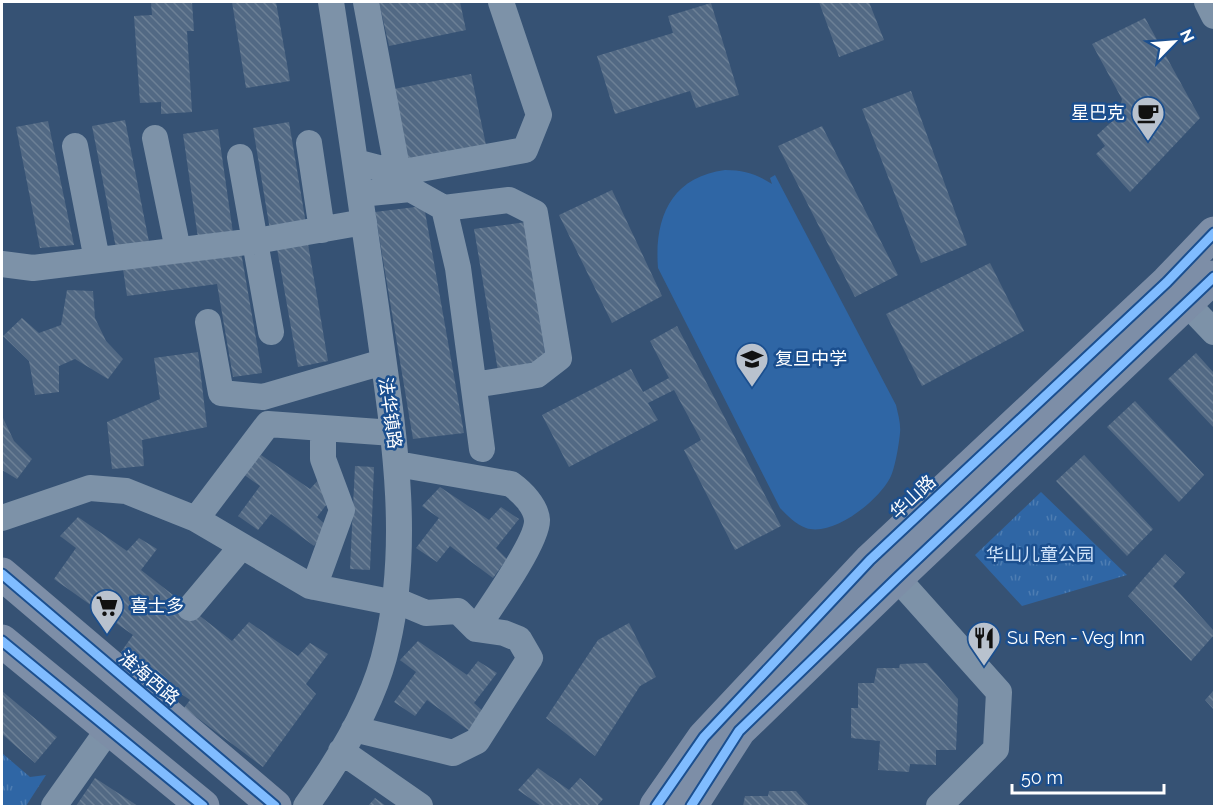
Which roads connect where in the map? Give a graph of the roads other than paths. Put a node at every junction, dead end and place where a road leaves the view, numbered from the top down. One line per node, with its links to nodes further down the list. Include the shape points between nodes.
1 (331, 2): 7 (street, 法华镇路)
2 (366, 2): 6 (street)
3 (501, 2): 13 (street, via 539,115 525,150)
4 (1207, 2): 5 (street)
5 (1215, 16)
6 (376, 60): 7 (street); 13 (street)
7 (341, 67): 12 (street, 法华镇路)
8 (155, 138): 20 (street)
9 (309, 142): 17 (street)
10 (75, 146): 21 (street)
11 (240, 157): 19 (street)
12 (356, 162): 13 (street); 14 (street, 法华镇路)
13 (398, 173)
14 (360, 194): 15 (street, via 410,189); 16 (street, 法华镇路)
15 (444, 208): 29 (street, via 458,268); 29 (street, via 509,200 536,213 560,358 537,375)
16 (364, 222): 17 (street); 28 (street, 法华镇路)
17 (322, 230): 19 (street)
18 (1215, 233): 24 (main road, 华山路)
19 (256, 241): 20 (street); 26 (street)
20 (178, 250): 21 (street)
21 (97, 260): 22 (street, via 33,268)
22 (2, 264)
23 (1215, 277): 24 (main road, 华山路)
24 (1177, 292): 27 (street); 38 (main road, 华山路); 52 (main road, 华山路, via 870,560 705,737)
25 (208, 322): 28 (street, via 221,393 263,397)
26 (271, 332)
27 (1215, 332)
28 (383, 362): 31 (street, 法华镇路)
29 (474, 385): 32 (street)
30 (323, 428): 31 (street); 35 (street, via 268,424); 39 (street, via 323,459 342,510)
31 (393, 433): 33 (street, 法华镇路)
32 (482, 449)
33 (397, 464): 40 (street, 法华镇路, via 400,533); 42 (street, via 511,484 525,494 537,520 533,538)
34 (2, 518): 35 (street, via 90,488 126,491)
35 (196, 519): 36 (street)
36 (242, 546): 39 (street); 41 (street)
37 (2, 574): 49 (main road, 淮海西路)
38 (897, 578): 53 (main road, 华山路, via 739,731); 54 (street, via 999,692 996,749)
39 (314, 587): 40 (street)
40 (395, 601): 42 (street, via 426,613 458,611); 44 (street, 法华镇路, via 387,646)
41 (190, 608)
42 (477, 628): 44 (street, via 519,639 530,658 477,741 453,753)
43 (2, 640): 45 (main road)
44 (354, 729): 46 (street, 法华镇路)
45 (108, 730): 47 (street); 48 (main road)
46 (341, 751): 50 (street, 法华镇路); 51 (street)
47 (54, 807)
48 (203, 807)
49 (275, 807)
50 (306, 807)
51 (420, 807)
52 (656, 807)
53 (691, 807)
54 (939, 807)

